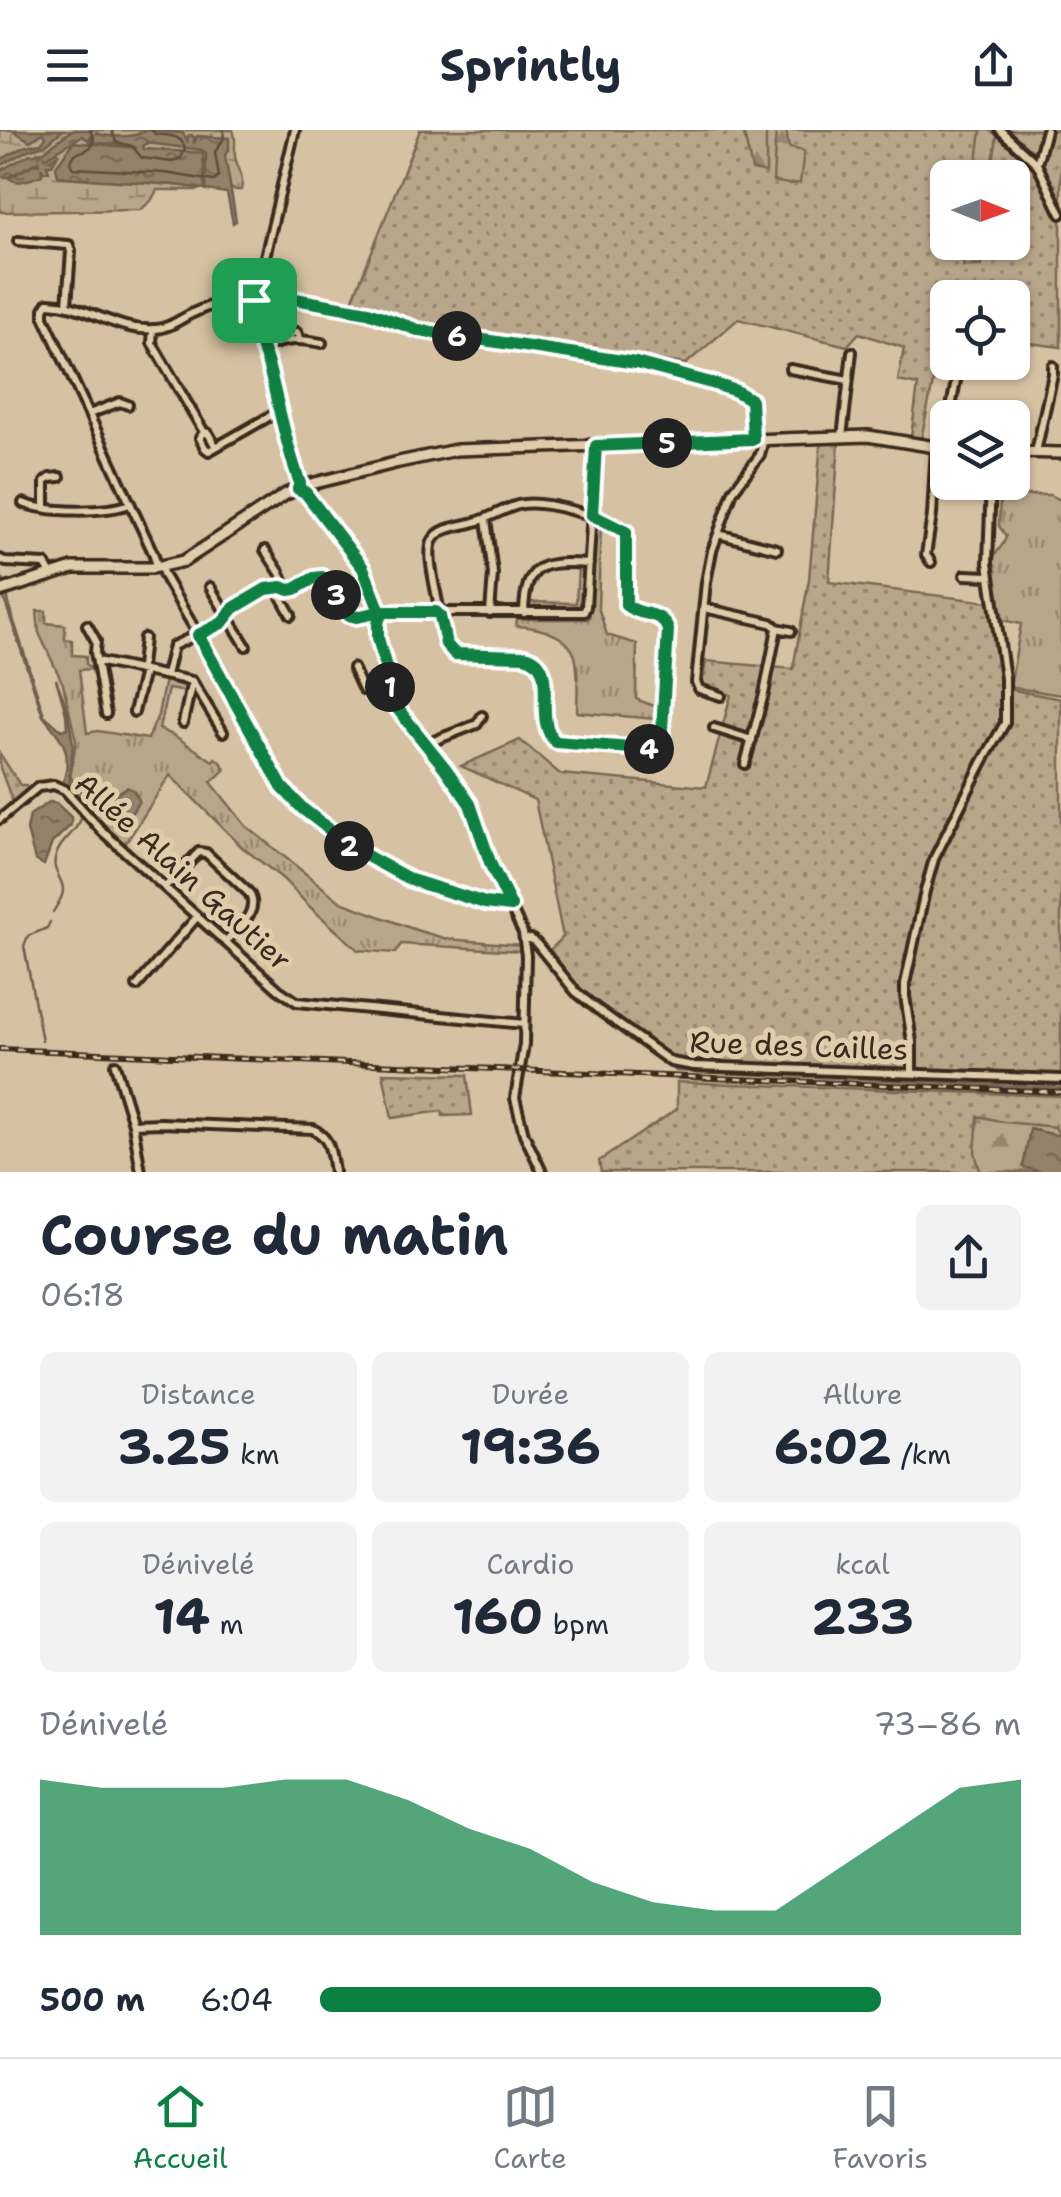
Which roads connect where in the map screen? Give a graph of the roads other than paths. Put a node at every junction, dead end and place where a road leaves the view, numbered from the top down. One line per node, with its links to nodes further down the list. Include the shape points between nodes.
1 (295, 130): 7 (street)
2 (1000, 130): 4 (street)
3 (1046, 130): 4 (street)
4 (1037, 164): 5 (street)
5 (1061, 214)
6 (18, 241): 8 (street, via 70,248)
7 (253, 297): 9 (street); 11 (street); 22 (street, via 368,312 418,330 634,363 715,384 751,400)
8 (67, 306): 9 (street); 20 (street, via 48,304 44,313)
9 (153, 329): 19 (street, via 152,343 216,447)
10 (299, 338): 11 (street, via 297,332); 12 (street); 13 (street)
11 (258, 339): 13 (street)
12 (322, 343)
13 (262, 348): 19 (street)
14 (852, 352): 17 (street)
15 (1052, 366): 26 (street)
16 (790, 369): 17 (street)
17 (848, 380): 21 (street)
18 (128, 405): 20 (street)
19 (279, 411): 29 (street)
20 (90, 414): 34 (street)
21 (842, 436): 22 (main road); 24 (main road)
22 (758, 439): 23 (main road); 41 (street, via 760,455 733,491)
23 (596, 446): 29 (main road, via 456,450); 32 (street)
24 (930, 446)
25 (1030, 452): 26 (main road)
26 (1036, 452): 27 (main road)
27 (1061, 453)
28 (60, 477): 35 (street, via 45,482)
29 (303, 487): 47 (main road, via 190,558); 56 (street, via 363,568)
30 (934, 500): 45 (street, via 926,554)
31 (990, 500): 50 (street)
32 (593, 501): 36 (street); 37 (street)
33 (23, 503): 35 (street)
34 (130, 504): 35 (street, via 110,510); 47 (street)
35 (45, 508)
36 (582, 512): 37 (street); 38 (street, via 523,504)
37 (592, 515): 39 (street); 40 (street)
38 (486, 519): 55 (street, via 434,539 430,554); 57 (street)
39 (603, 520): 40 (street); 55 (street, via 626,532 626,605 666,623 664,714 660,741 650,748 556,742 546,731 538,661 455,654 446,644)
40 (591, 528): 46 (street)
41 (718, 534): 42 (street); 54 (street)
42 (777, 549)
43 (265, 550): 52 (street)
44 (3, 560): 48 (street, via 45,564)
45 (931, 562)
46 (589, 564): 58 (street, via 559,562 536,572 525,589); 58 (street, via 580,614)
47 (159, 567): 48 (main road, via 82,566); 64 (street)
48 (51, 574): 53 (main road)
49 (965, 575): 50 (street)
50 (989, 576): 92 (street, via 1005,722 934,860 925,891 905,984)
51 (210, 587): 60 (street)
52 (282, 587): 56 (street, via 295,589 322,577 348,615); 59 (street); 60 (street, via 266,589)
53 (5, 590)
54 (704, 608): 62 (street); 73 (street, via 696,682 698,689)
55 (440, 612): 56 (street); 57 (street)
56 (380, 613): 72 (street)
57 (490, 613): 58 (street)
58 (524, 614)
59 (291, 615)
60 (227, 617): 64 (street); 66 (street)
61 (87, 626): 67 (street)
62 (777, 628): 63 (street); 80 (street)
63 (791, 630)
64 (198, 635): 70 (street, via 173,646); 85 (street, via 282,787 303,809 356,850 411,880)
65 (144, 638): 69 (street)
66 (246, 646)
67 (98, 661): 69 (street); 75 (street)
68 (353, 668): 72 (street, via 363,690)
69 (142, 670): 70 (street); 74 (street)
70 (166, 675): 71 (street)
71 (192, 681): 77 (street); 79 (street)
72 (388, 681): 81 (street, via 397,708)
73 (721, 696)
74 (134, 712)
75 (106, 714)
76 (482, 716): 81 (street)
77 (182, 723)
78 (714, 728): 80 (street)
79 (223, 732)
80 (752, 740): 82 (street)
81 (426, 744): 85 (street, via 470,804)
82 (746, 764)
83 (0, 819): 84 (street, Allée Alain Gautier, via 36,788 60,787)
84 (165, 887): 86 (street, Allée Alain Gautier); 88 (street, via 199,852 250,893 253,910)
85 (511, 906): 87 (street)
86 (197, 917): 88 (street, Allée Alain Gautier); 89 (street)
87 (524, 938): 90 (street); 92 (street, Rue des Cailles, via 536,943 576,992 674,1063)
88 (225, 942): 90 (street, Allée Alain Gautier, via 297,1002)
89 (138, 986)
90 (524, 1024): 97 (street, via 517,1110)
91 (115, 1065): 94 (street)
92 (912, 1073): 93 (street, Rue des Cailles)
93 (1061, 1079)
94 (133, 1124): 95 (street); 96 (street, via 313,1129 328,1143)
95 (141, 1172)
96 (334, 1172)
97 (542, 1172)

